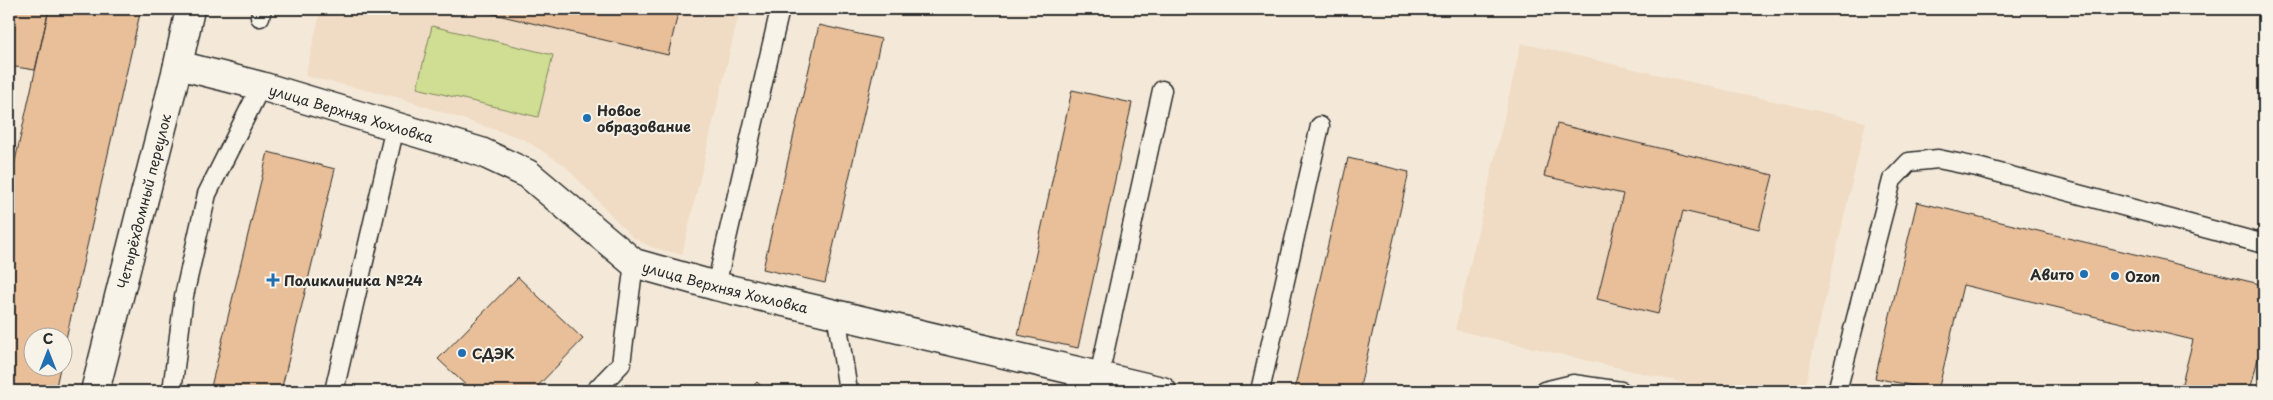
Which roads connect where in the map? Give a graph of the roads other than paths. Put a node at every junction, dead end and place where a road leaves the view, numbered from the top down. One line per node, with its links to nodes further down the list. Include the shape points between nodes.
1 (190, 9): 3 (street, Четырёхдомный переулок)
2 (780, 9): 10 (lane)
3 (178, 65): 4 (street, улица Верхняя Хохловка); 13 (street, Четырёхдомный переулок)
4 (261, 86): 7 (street, улица Верхняя Хохловка); 14 (lane, via 207,194 184,296)
5 (1162, 90): 12 (lane)
6 (1320, 126): 19 (lane)
7 (395, 127): 9 (street, улица Верхняя Хохловка, via 481,152 528,174); 15 (lane)
8 (2264, 244): 22 (lane, via 1977,166 1938,159 1909,162 1892,180)
9 (634, 263): 10 (street, улица Верхняя Хохловка); 16 (lane, via 621,364)
10 (716, 286): 11 (street, улица Верхняя Хохловка)
11 (836, 313): 12 (street, улица Верхняя Хохловка); 17 (lane)
12 (1084, 379): 18 (street, улица Верхняя Хохловка)
13 (95, 391)
14 (172, 391)
15 (334, 391)
16 (595, 391)
17 (848, 391)
18 (1162, 391)
19 (1260, 391)
20 (1544, 391): 21 (lane, via 1573,384)
21 (1621, 391)
22 (1837, 391)

